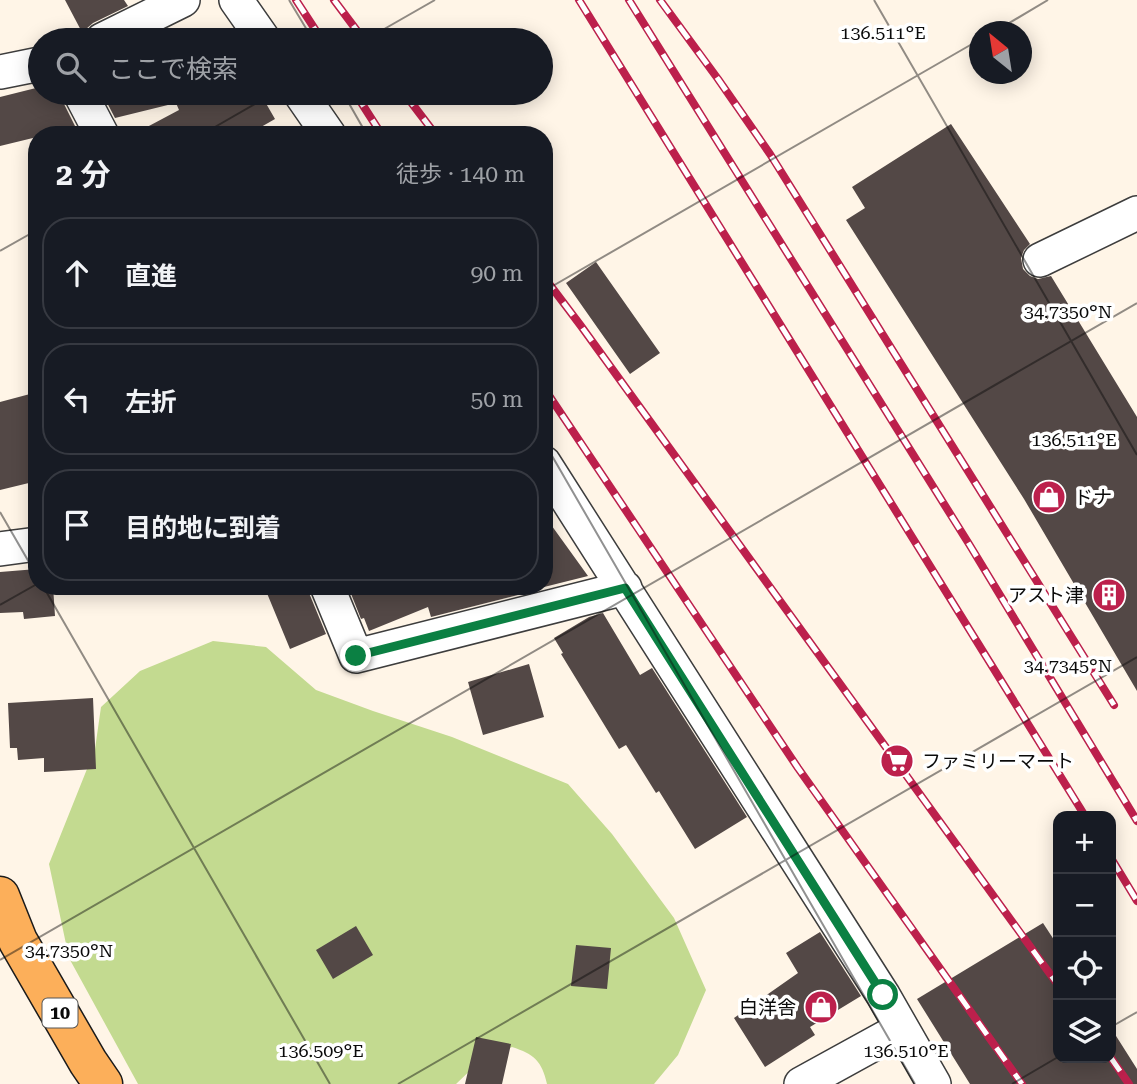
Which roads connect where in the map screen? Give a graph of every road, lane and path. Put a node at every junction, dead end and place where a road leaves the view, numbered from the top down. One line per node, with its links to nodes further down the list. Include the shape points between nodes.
1 (183, 0): 3 (street)
2 (236, 0): 4 (street)
3 (126, 28)
4 (256, 28)
5 (28, 66): 6 (street)
6 (0, 72)
7 (86, 105): 9 (street)
8 (308, 105): 10 (street)
9 (97, 126)
10 (323, 126)
11 (1137, 213): 12 (street)
12 (1041, 260)
13 (553, 477): 16 (street)
14 (28, 545): 15 (street)
15 (0, 549)
16 (625, 588): 17 (street, via 356,656); 20 (street)
17 (331, 595)
18 (0, 897): 19 (main road, 10)
19 (6, 945): 21 (main road, 10)
20 (901, 1029): 22 (street); 23 (street)
21 (103, 1084)
22 (801, 1084)
23 (934, 1084)

